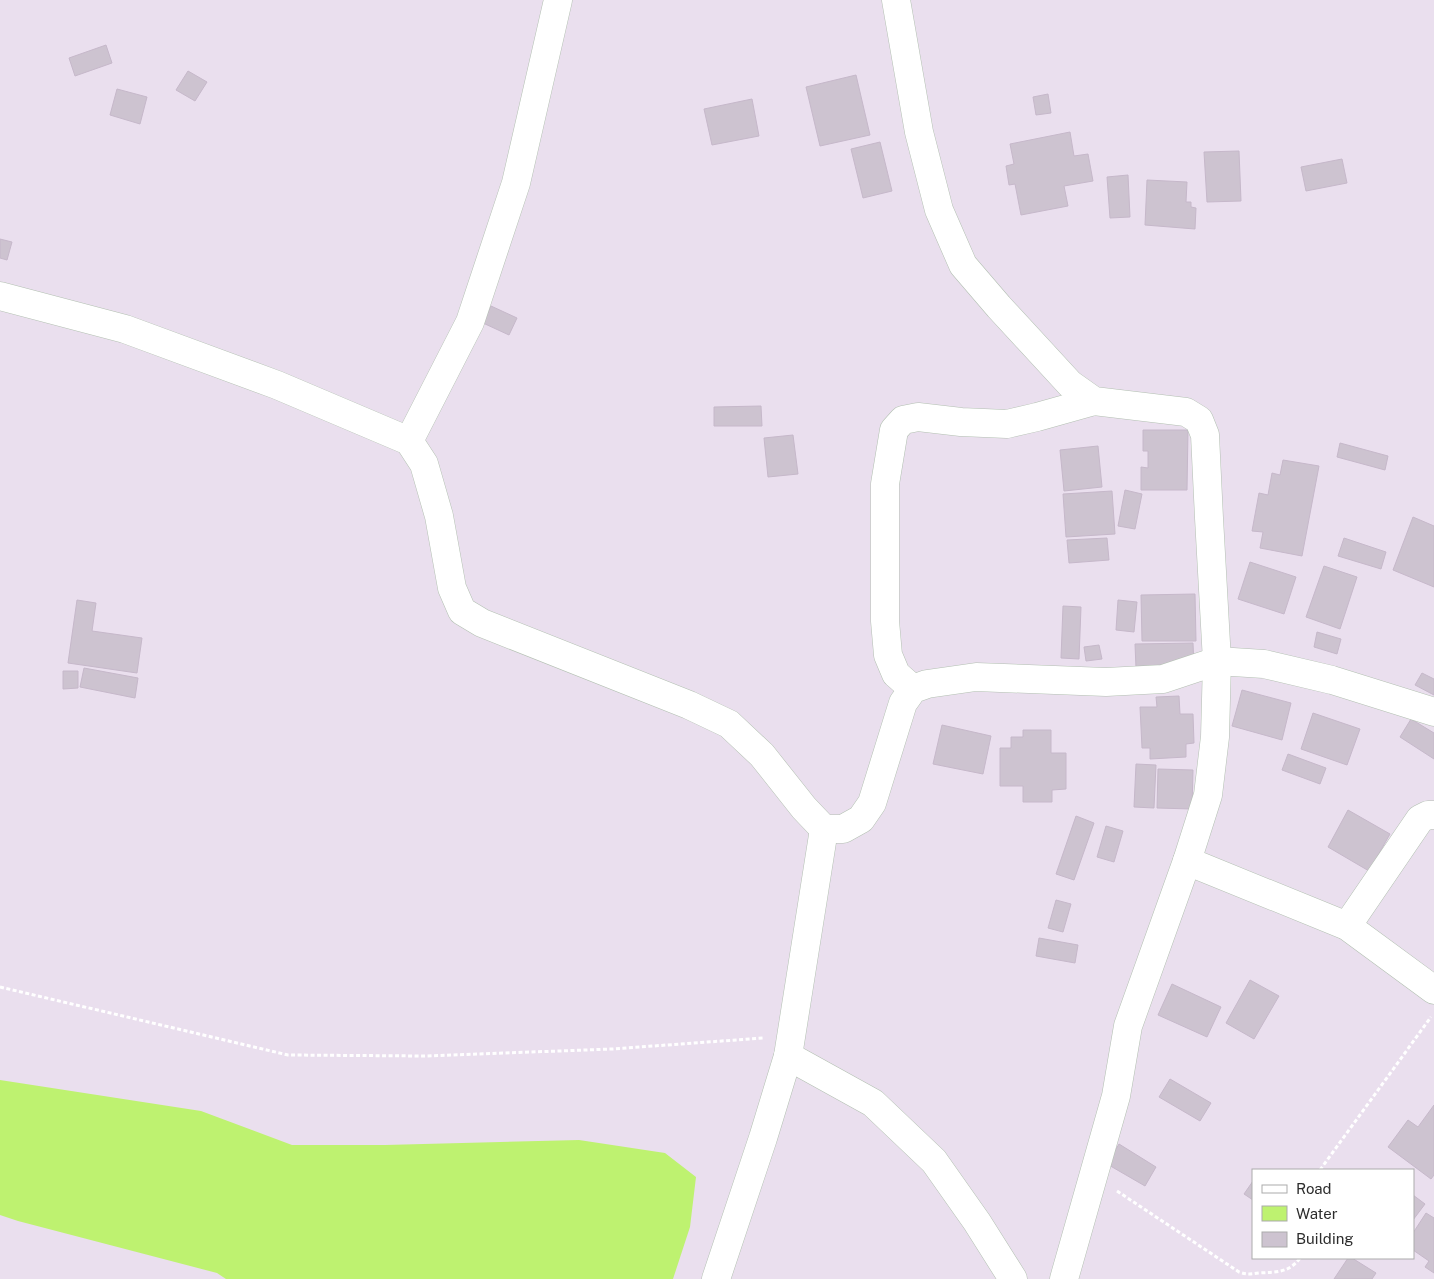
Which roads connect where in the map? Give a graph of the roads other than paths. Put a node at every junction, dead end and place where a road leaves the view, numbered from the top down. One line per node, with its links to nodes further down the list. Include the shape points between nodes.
1 (558, 0): 5 (street, via 516,183 470,322)
2 (896, 0): 4 (street, via 919,132 940,210 963,265 1070,384)
3 (0, 296): 5 (street, via 125,329 277,385)
4 (1094, 400): 6 (street, via 1186,412 1199,420 1205,435); 7 (street, via 1007,424 918,417 903,420 894,430 885,484 885,621 888,655 896,674)
5 (409, 441): 10 (street, via 424,464 439,516 452,588 462,612 729,724 762,755)
6 (1218, 661): 7 (street, via 1163,679 1106,682 976,677); 8 (street, via 1264,664 1332,680); 11 (street, via 1215,737 1208,794)
7 (913, 688): 10 (street, via 903,703 872,803 861,819 843,829)
8 (1434, 712)
9 (1434, 815): 12 (street, via 1420,818)
10 (824, 829): 14 (street)
11 (1187, 861): 12 (street); 17 (street, via 1128,1026 1116,1096)
12 (1347, 926): 13 (street)
13 (1434, 990)
14 (790, 1043): 15 (street, via 763,1138); 16 (street, via 874,1103 934,1161)
15 (716, 1279)
16 (1013, 1279)
17 (1064, 1279)

